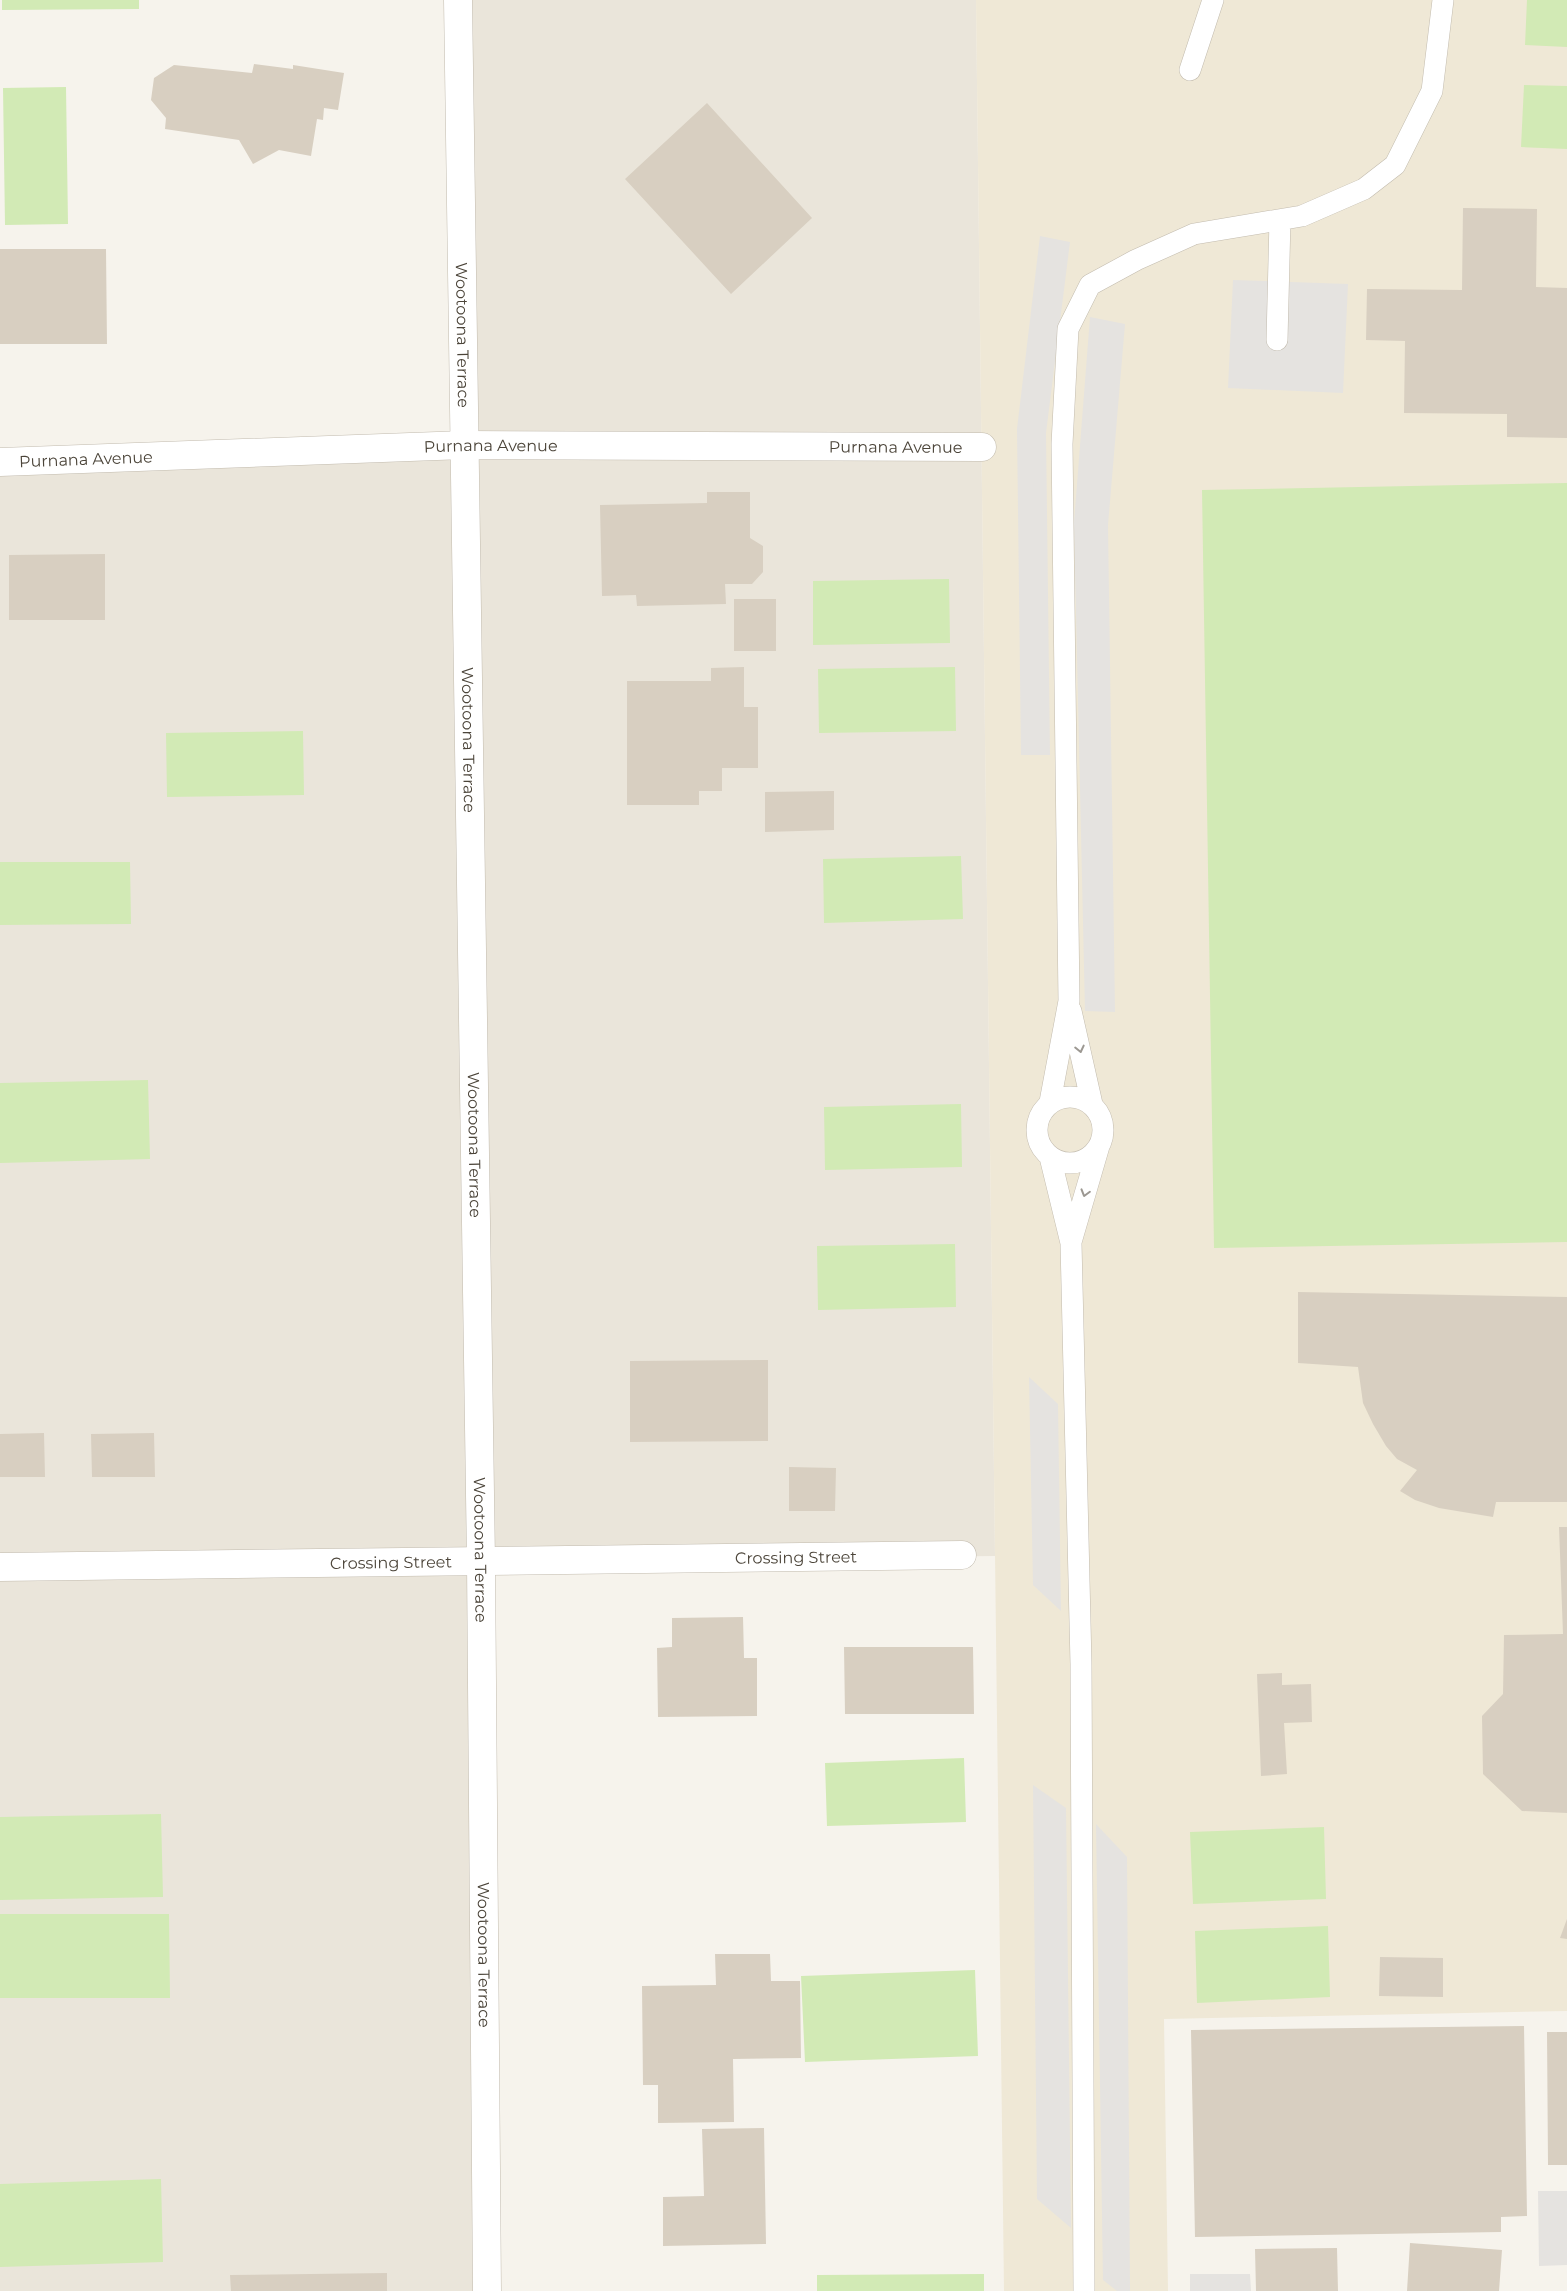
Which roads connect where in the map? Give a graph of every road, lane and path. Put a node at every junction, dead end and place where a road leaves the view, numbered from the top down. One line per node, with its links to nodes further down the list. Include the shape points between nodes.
1 (458, 0): 7 (street, Wootoona Terrace)
2 (1213, 0): 4 (lane)
3 (1443, 0): 5 (lane, via 1432,91 1395,165 1364,189 1302,216)
4 (1190, 70)
5 (1280, 220): 6 (lane); 10 (lane, via 1194,234 1136,260 1090,285 1068,329 1062,444)
6 (1277, 340)
7 (464, 445): 8 (street, Purnana Avenue); 9 (street, Purnana Avenue); 17 (street, Wootoona Terrace)
8 (982, 447)
9 (0, 462)
10 (1069, 1002): 11 (lane); 12 (lane, one-way to 12)
11 (1050, 1102): 12 (lane, via 1071,1096); 14 (lane, via 1038,1119 1037,1129 1038,1140)
12 (1092, 1104): 13 (lane, via 1103,1124)
13 (1099, 1146): 14 (lane, via 1092,1155 1071,1164); 15 (lane, one-way to 15)
14 (1050, 1157): 15 (lane)
15 (1071, 1243): 20 (lane, via 1081,1664)
16 (962, 1556): 17 (street, Crossing Street)
17 (481, 1562): 18 (street, Crossing Street); 19 (street, Wootoona Terrace)
18 (0, 1567)
19 (487, 2291)
20 (1084, 2291)

